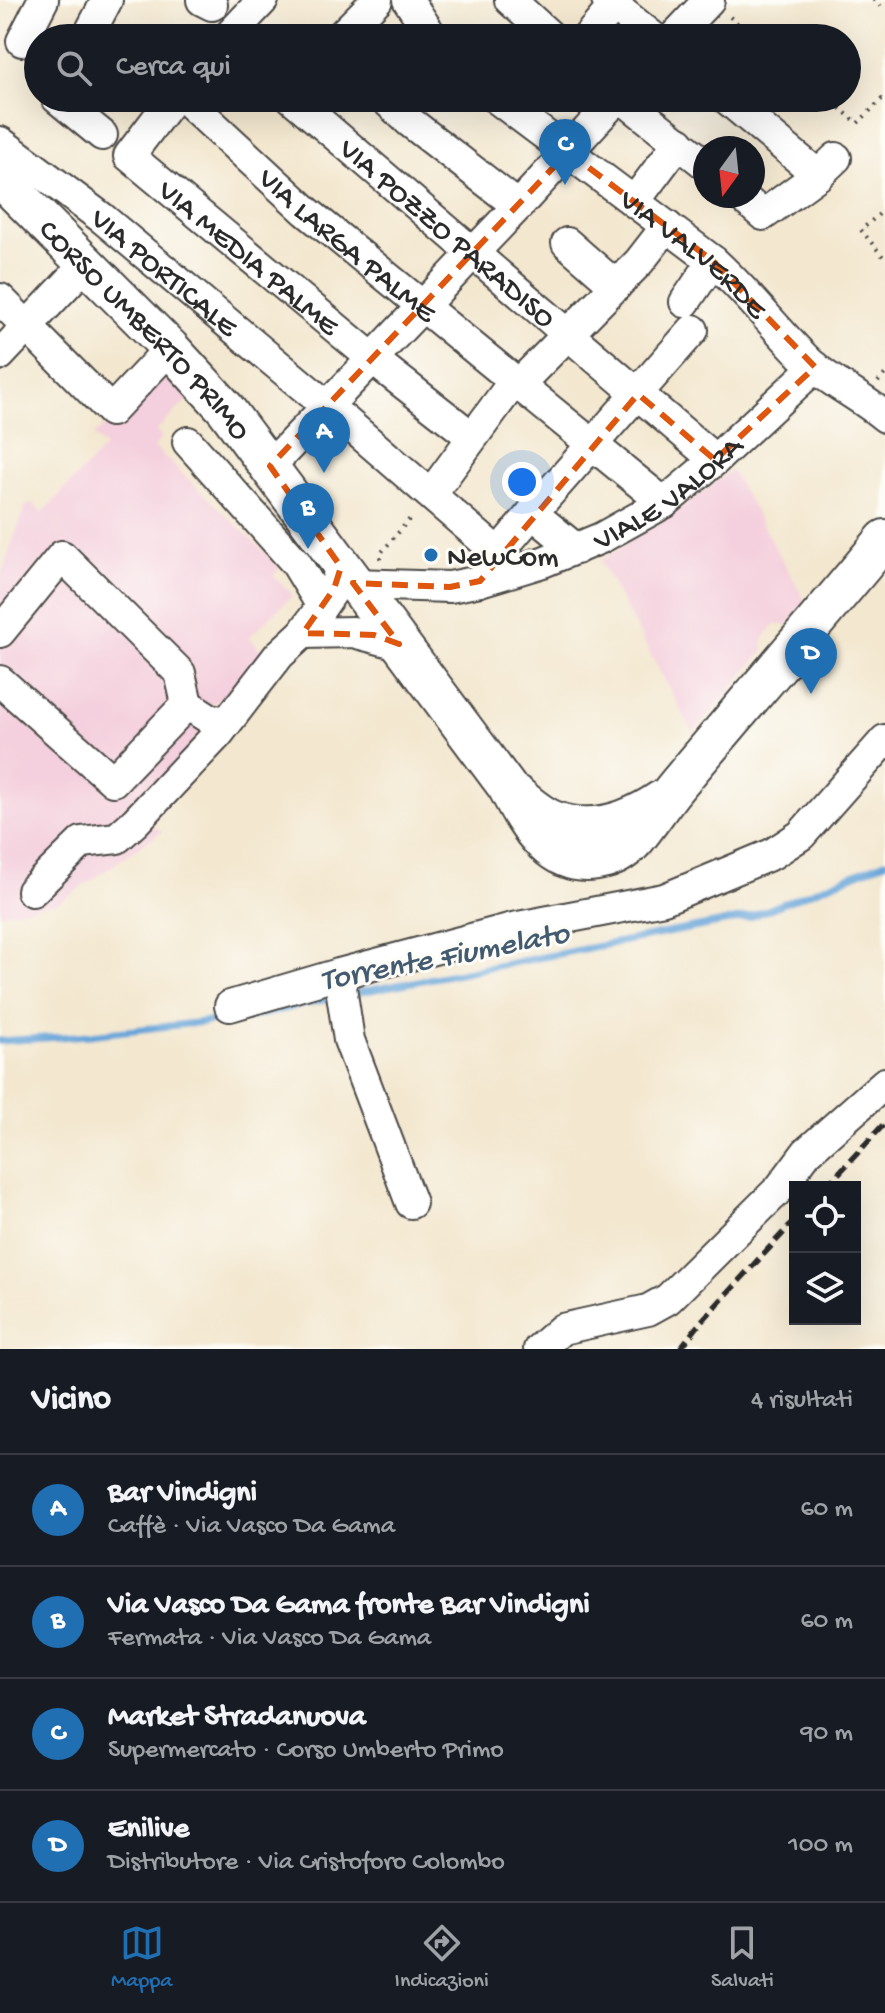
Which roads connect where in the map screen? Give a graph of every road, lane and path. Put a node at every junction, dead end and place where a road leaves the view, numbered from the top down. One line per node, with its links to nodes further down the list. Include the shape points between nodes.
1 (43, 0): 12 (street)
2 (107, 0): 13 (street)
3 (263, 0): 11 (street)
4 (377, 0): 14 (street)
5 (408, 0): 15 (street)
6 (510, 0): 16 (street)
7 (873, 0): 10 (path)
8 (611, 3): 17 (street); 18 (street)
9 (715, 5): 19 (street); 20 (path)
10 (885, 9)
11 (220, 16)
12 (31, 24)
13 (94, 24)
14 (353, 24)
15 (424, 24)
16 (537, 24)
17 (597, 24)
18 (637, 24)
19 (691, 24)
20 (738, 24)
21 (24, 37): 22 (street)
22 (22, 41)
23 (885, 101): 33 (path, via 858,123)
24 (73, 112): 34 (street)
25 (162, 112): 57 (street, VIA MEDIA PALME, via 129,156)
26 (199, 112): 52 (street, VIA LARGA PALME, via 306,211)
27 (308, 112): 46 (street, VIA POZZO PARADISO)
28 (399, 112): 42 (street)
29 (515, 112): 37 (street, VIA VALVERDE)
30 (606, 112): 37 (street, CORSO UMBERTO PRIMO)
31 (638, 112): 36 (street)
32 (747, 112): 40 (street, via 827,166)
33 (844, 112)
34 (102, 135)
35 (0, 142): 62 (street, VIA PORTICALE, via 102,218)
36 (679, 142): 38 (street); 41 (street)
37 (568, 152): 41 (street, VIA VALVERDE); 42 (street, CORSO UMBERTO PRIMO)
38 (693, 154)
39 (0, 178): 49 (main road, CORSO UMBERTO PRIMO)
40 (765, 199)
41 (634, 202): 44 (street, VIA VALVERDE)
42 (518, 206): 46 (street, CORSO UMBERTO PRIMO)
43 (885, 209): 47 (path, via 861,230)
44 (667, 226): 48 (street, VIA VALVERDE); 50 (street)
45 (567, 243): 50 (street)
46 (473, 254): 52 (street, CORSO UMBERTO PRIMO); 54 (street, VIA POZZO PARADISO)
47 (885, 259)
48 (713, 261): 58 (street, VIA VALVERDE); 60 (street, via 689,316)
49 (86, 264): 53 (street); 55 (main road, CORSO UMBERTO PRIMO)
50 (616, 286): 54 (street)
51 (0, 299): 53 (street)
52 (423, 307): 57 (street, CORSO UMBERTO PRIMO); 59 (street, VIA LARGA PALME)
53 (28, 326): 55 (street, via 111,411); 56 (street)
54 (568, 335): 59 (street); 60 (street, VIA POZZO PARADISO)
55 (170, 348): 67 (main road, CORSO UMBERTO PRIMO)
56 (0, 355)
57 (378, 364): 62 (street, CORSO UMBERTO PRIMO); 63 (street, VIA MEDIA PALME)
58 (815, 367): 61 (street, VIA VALVERDE); 66 (street, VIALE VALORA)
59 (519, 384): 63 (street, via 506,392); 65 (street, VIA LARGA PALME)
60 (638, 394): 65 (street); 66 (street, VIA POZZO PARADISO)
61 (874, 408)
62 (336, 413): 67 (street, CORSO UMBERTO PRIMO); 68 (street, VIA PORTICALE)
63 (472, 437): 68 (street)
64 (188, 442): 75 (street, via 296,563)
65 (593, 444): 69 (street, VIA LARGA PALME); 70 (street)
66 (715, 460): 69 (street, VIALE VALORA)
67 (270, 466): 74 (main road)
68 (431, 494): 73 (street, VIA PORTICALE); 74 (path)
69 (664, 503): 72 (street, VIALE VALORA)
70 (532, 513): 72 (street); 73 (street)
71 (885, 539): 78 (main road, via 669,794 624,821 575,825 535,810 507,787)
72 (576, 549): 73 (street, VIALE VALORA)
73 (508, 561): 74 (street, VIALE VALORA, via 480,581 450,587)
74 (357, 578): 75 (street, via 334,589); 78 (main road)
75 (322, 606): 77 (street)
76 (0, 632): 80 (street, via 62,556 180,673)
77 (303, 633): 78 (street, via 353,632); 81 (street)
78 (399, 644)
79 (0, 681): 80 (street, via 113,781)
80 (187, 704): 81 (street)
81 (226, 722): 83 (street, via 117,838 82,842)
82 (885, 740): 84 (street, via 801,835 772,854 664,899 513,928)
83 (32, 891)
84 (339, 974): 85 (street); 87 (street, via 349,1040)
85 (230, 1006)
86 (885, 1083): 88 (street, via 807,1152 780,1188 668,1299 648,1310 562,1329)
87 (411, 1203)
88 (539, 1349)

